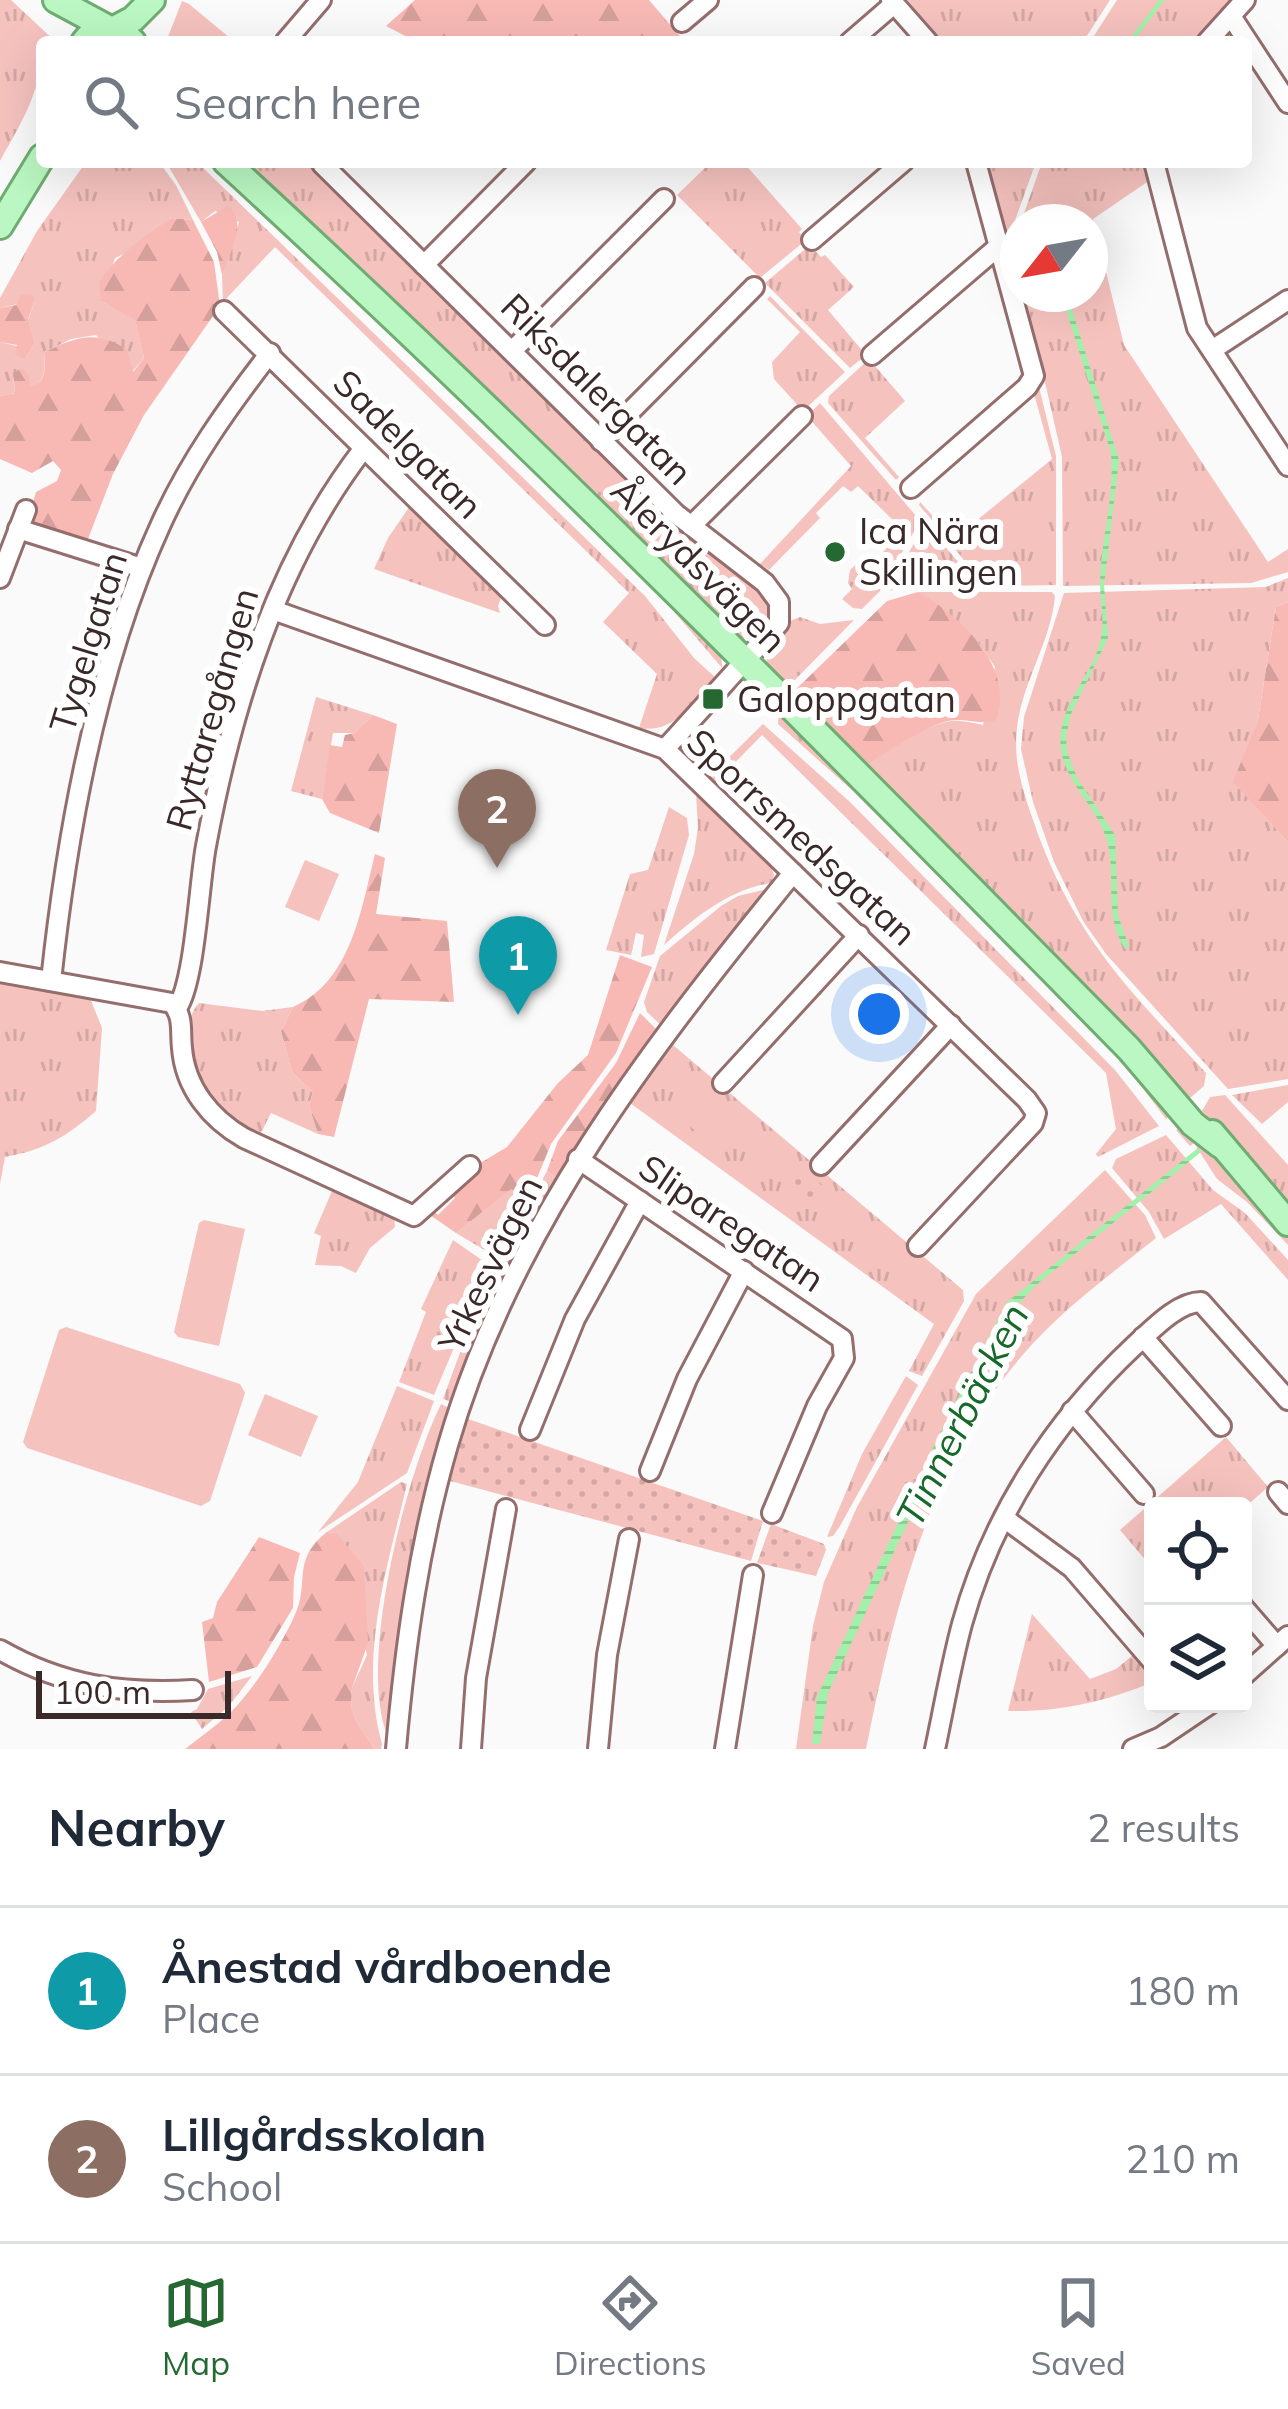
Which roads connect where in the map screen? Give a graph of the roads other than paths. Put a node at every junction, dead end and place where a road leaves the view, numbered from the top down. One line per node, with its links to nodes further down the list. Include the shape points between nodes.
1 (46, 0): 12 (main road)
2 (56, 0): 11 (main road)
3 (152, 0): 11 (main road)
4 (163, 0): 14 (main road)
5 (321, 0): 15 (street)
6 (708, 0): 10 (street)
7 (1245, 0): 9 (street)
8 (892, 2): 16 (street); 17 (street)
9 (1231, 16): 18 (street); 19 (street)
10 (682, 22)
11 (118, 33): 13 (main road)
12 (77, 36)
13 (90, 36)
14 (147, 36)
15 (290, 36)
16 (856, 36)
17 (923, 36)
18 (1213, 36)
19 (1244, 36)
20 (1252, 48): 21 (street)
21 (1288, 103)
22 (36, 167): 30 (main road)
23 (232, 168): 54 (main road, Ålerydsvägen, via 465,383)
24 (335, 168): 33 (street, Riksdalergatan)
25 (520, 168): 33 (street)
26 (896, 168): 31 (street)
27 (978, 168): 32 (street)
28 (1156, 168): 38 (street, via 1197,328)
29 (664, 199): 39 (street)
30 (0, 226)
31 (812, 240)
32 (1000, 246): 41 (street)
33 (424, 265): 39 (street, Riksdalergatan)
34 (754, 286): 43 (street)
35 (1288, 300): 38 (street)
36 (224, 311): 40 (street, Sadelgatan)
37 (1018, 312): 46 (street, via 1032,380)
38 (1212, 350): 45 (street)
39 (512, 351): 43 (street, Riksdalergatan)
40 (270, 353): 44 (street, Sadelgatan); 50 (street, Tygelgatan, via 198,453)
41 (872, 355)
42 (802, 416): 48 (street)
43 (601, 441): 48 (street, Riksdalergatan)
44 (364, 448): 52 (street, Ryttaregången, via 313,520); 53 (street, Sadelgatan)
45 (1288, 466)
46 (911, 488)
47 (26, 509): 49 (street)
48 (691, 526): 54 (street, Riksdalergatan, via 747,566 779,602 779,623)
49 (18, 529): 50 (street); 51 (street)
50 (142, 568): 59 (street, Tygelgatan, via 82,782)
51 (0, 578)
52 (273, 610): 55 (street, Sporrsmedsgatan); 60 (street, Ryttaregången, via 218,789)
53 (545, 625)
54 (746, 662): 55 (street); 67 (main road, Ålerydsvägen, via 1198,1113)
55 (665, 749): 56 (street, Sporrsmedsgatan)
56 (793, 873): 57 (street, Sporrsmedsgatan); 63 (street, Yrkesvägen)
57 (859, 935): 61 (street, Sporrsmedsgatan); 62 (street)
58 (0, 972): 59 (street)
59 (51, 981): 60 (street)
60 (177, 1008): 65 (street, via 193,1086 244,1138 414,1216)
61 (951, 1025): 64 (street); 68 (street, Sporrsmedsgatan, via 1036,1113)
62 (723, 1083)
63 (578, 1160): 66 (street, Sliparegatan); 89 (street, Yrkesvägen, via 502,1301 448,1443 414,1588)
64 (821, 1165)
65 (470, 1166)
66 (640, 1201): 69 (street, Sliparegatan); 74 (street, via 575,1319)
67 (1288, 1222)
68 (918, 1246)
69 (744, 1271): 75 (street); 78 (street, Sliparegatan, via 845,1345)
70 (1143, 1337): 71 (street, via 1201,1302); 72 (street); 73 (street)
71 (1288, 1400)
72 (1072, 1412): 76 (street); 79 (street)
73 (1221, 1426)
74 (530, 1430)
75 (650, 1471)
76 (1144, 1494)
77 (506, 1509): 90 (street)
78 (772, 1514)
79 (1004, 1518): 85 (street, via 1072,1568); 93 (street, via 962,1624)
80 (629, 1540): 91 (street)
81 (753, 1575): 92 (street)
82 (1252, 1615): 83 (street)
83 (1282, 1641): 86 (street)
84 (0, 1651): 87 (street, via 80,1685)
85 (1144, 1652)
86 (1252, 1668)
87 (193, 1690)
88 (1189, 1713): 94 (street)
89 (396, 1749)
90 (471, 1749)
91 (598, 1749)
92 (725, 1749)
93 (935, 1749)
94 (1133, 1749)

